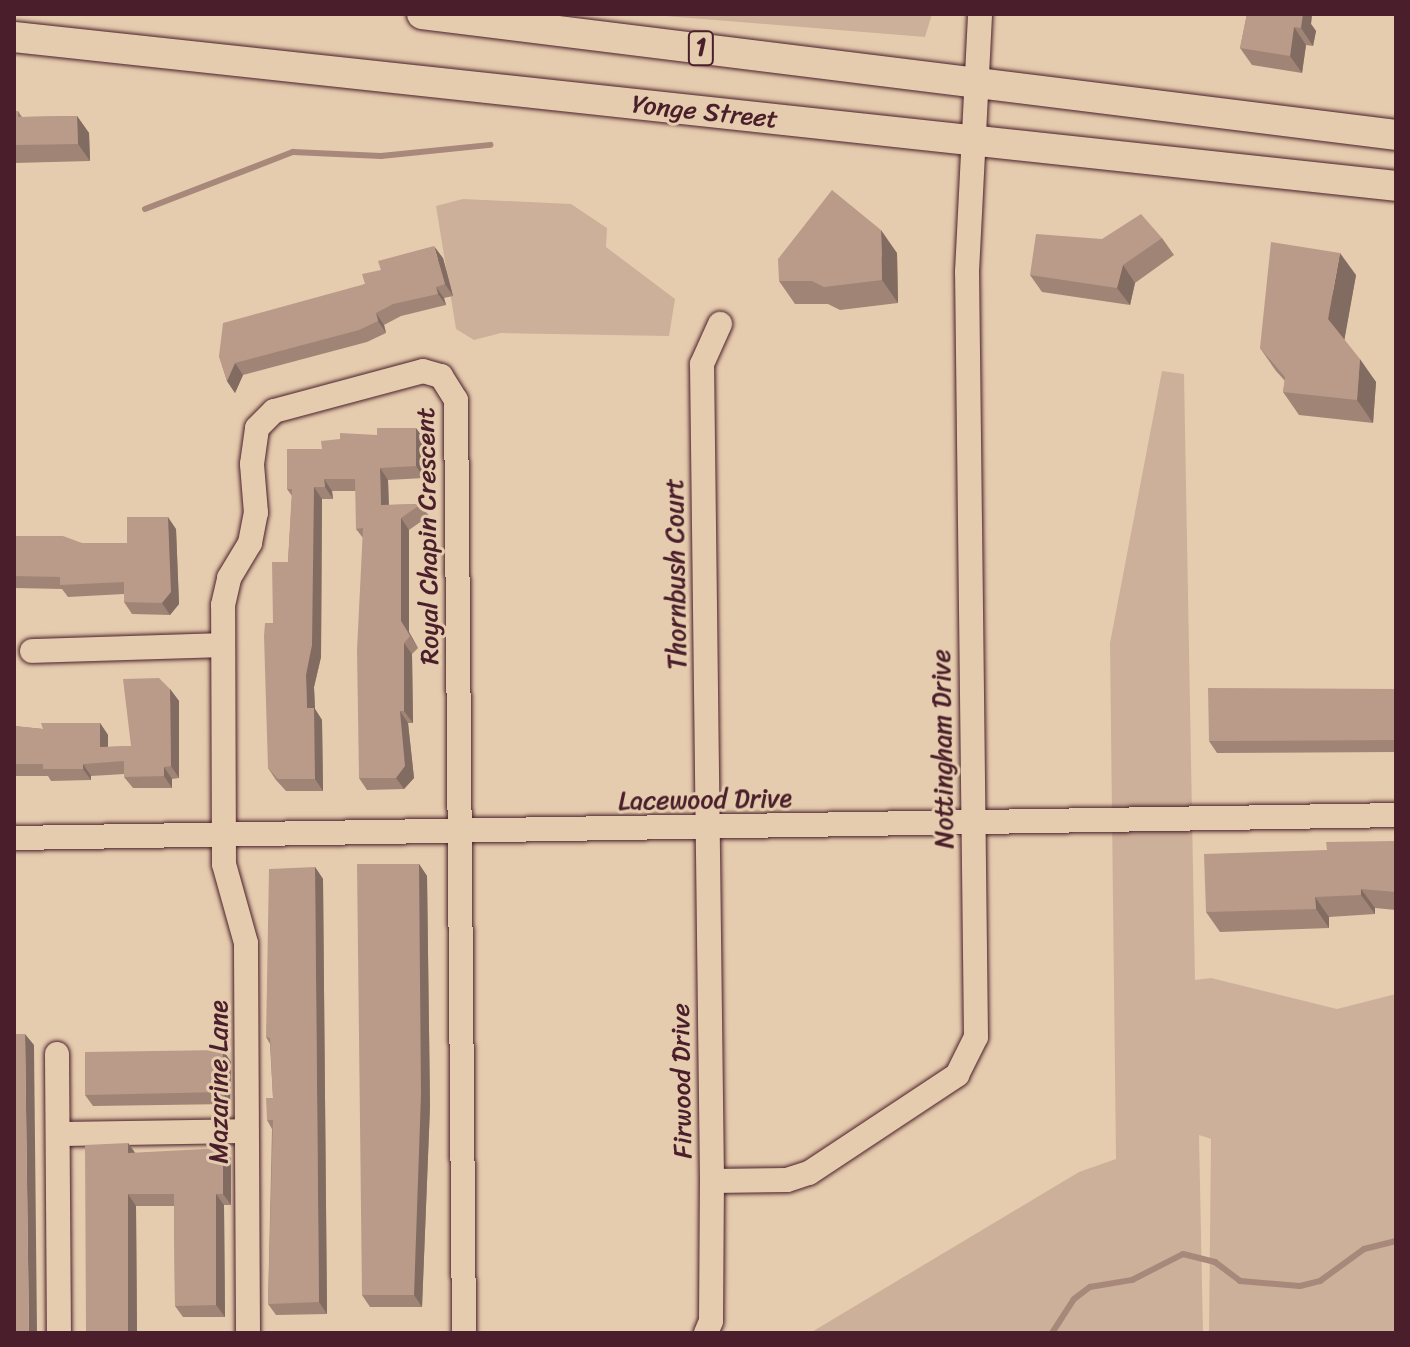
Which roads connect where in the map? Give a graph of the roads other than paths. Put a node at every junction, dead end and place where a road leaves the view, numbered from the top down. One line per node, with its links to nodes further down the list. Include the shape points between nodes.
1 (422, 14): 4 (main road, 1)
2 (980, 14): 4 (street, Nottingham Drive)
3 (14, 37): 6 (main road, Yonge Street)
4 (980, 84): 5 (main road, 1); 6 (street, Nottingham Drive)
5 (1396, 135)
6 (973, 141): 7 (main road, Yonge Street); 12 (street, Nottingham Drive, via 967,272)
7 (1396, 186)
8 (720, 324): 13 (street, Thornbush Court, via 702,364)
9 (221, 645): 10 (street); 14 (street, Royal Chapin Crescent, via 229,578 250,543 256,513 252,464 257,428 274,411 302,403 423,371 441,376 456,400); 15 (street, Royal Chapin Crescent)
10 (32, 651)
11 (1396, 815): 12 (street, Lacewood Drive)
12 (973, 824): 13 (street, Lacewood Drive); 20 (street, Nottingham Drive, via 976,1037 957,1075 809,1173 787,1180)
13 (707, 828): 14 (street, Lacewood Drive); 20 (street, Firwood Drive)
14 (460, 831): 15 (street, Lacewood Drive); 24 (street)
15 (224, 835): 16 (street, Lacewood Drive); 18 (street, Mazarine Lane, via 227,886 246,943)
16 (14, 838)
17 (57, 1054): 19 (street)
18 (246, 1131): 19 (street); 22 (street, Mazarine Lane)
19 (59, 1134): 21 (street)
20 (712, 1181): 25 (street, Firwood Drive, via 711,1321)
21 (59, 1333)
22 (247, 1333): 23 (street)
23 (269, 1333)
24 (464, 1333)
25 (706, 1333)

